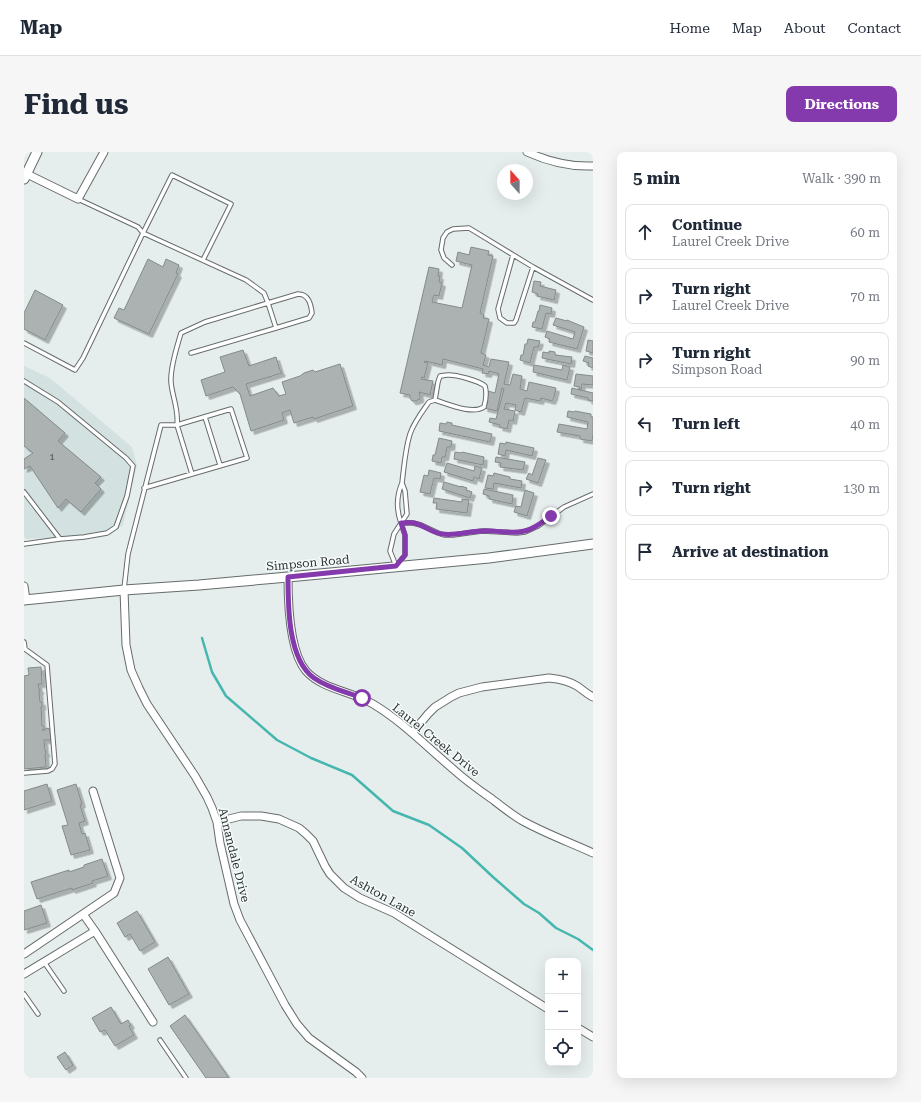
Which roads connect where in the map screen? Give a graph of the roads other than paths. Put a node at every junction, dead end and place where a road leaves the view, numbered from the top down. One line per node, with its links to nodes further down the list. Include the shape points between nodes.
1 (37, 152): 5 (street)
2 (104, 152): 6 (street)
3 (527, 152): 4 (street, via 558,163)
4 (593, 166)
5 (25, 176): 6 (street)
6 (78, 199): 7 (lane, via 138,227)
7 (143, 233): 9 (lane); 9 (lane, via 172,175 231,204); 15 (lane, via 84,358 75,370)
8 (513, 255): 10 (lane, via 469,228 453,229 447,232 441,250 444,258); 11 (lane); 11 (lane, via 498,309 500,318 507,323 514,323 516,320)
9 (203, 260): 13 (lane, via 246,280 264,293)
10 (452, 265)
11 (533, 268): 12 (lane)
12 (593, 300)
13 (268, 303): 14 (lane); 14 (lane, via 302,294 308,298 312,310 309,318); 20 (lane, via 205,322 181,333 171,381)
14 (276, 328): 16 (lane)
15 (24, 343)
16 (191, 353)
17 (24, 381): 28 (lane, via 58,402 133,466 127,496 116,528 107,533)
18 (435, 400): 18 (lane, via 480,410 484,407 487,392 481,382 446,375 440,376); 23 (lane, via 429,402 410,433 404,457)
19 (205, 417): 20 (lane); 21 (lane); 21 (lane, via 231,409 247,458)
20 (177, 425): 22 (lane); 24 (lane, via 161,424)
21 (220, 465): 22 (lane)
22 (192, 474): 24 (lane)
23 (402, 483): 27 (lane, via 398,492 398,513); 27 (lane, via 407,514)
24 (144, 488): 34 (lane, via 128,554)
25 (24, 492): 28 (lane)
26 (593, 494): 27 (lane, via 564,507 526,532 482,531 444,535 421,525)
27 (401, 523): 31 (lane, via 394,534 390,551); 31 (lane, via 405,535 405,555)
28 (60, 539): 29 (lane)
29 (24, 544)
30 (593, 544): 31 (street, Simpson Road, via 489,558)
31 (396, 566): 32 (street, Simpson Road)
32 (288, 577): 34 (street, Simpson Road); 38 (street, Laurel Creek Drive, via 293,642 306,670 313,678 329,687 373,704)
33 (24, 586): 35 (street)
34 (124, 590): 35 (street, Simpson Road); 41 (street, Annandale Drive, via 126,645 131,670 147,704 207,796)
35 (25, 600)
36 (24, 642): 39 (lane, via 25,649 47,665 55,764 48,771)
37 (593, 697): 38 (street, via 568,682 549,678 482,686 459,693 443,702 428,714)
38 (413, 732): 42 (street, Laurel Creek Drive, via 454,770 521,820)
39 (24, 773)
40 (93, 791): 43 (street, via 120,878 114,893)
41 (217, 822): 50 (street, Ashton Lane, via 241,816 260,816 279,819 299,828 313,841 330,874 344,888 394,913); 57 (street, Annandale Drive, via 234,904 285,1005 309,1038)
42 (593, 853)
43 (83, 914): 44 (street); 45 (street)
44 (95, 931): 46 (street); 52 (street)
45 (24, 954)
46 (44, 962): 47 (street); 48 (lane)
47 (24, 974)
48 (64, 990)
49 (24, 994): 51 (lane)
50 (545, 1007)
51 (38, 1014)
52 (153, 1022)
53 (581, 1030): 54 (street)
54 (593, 1037)
55 (160, 1040): 56 (lane)
56 (186, 1078)
57 (362, 1078)

